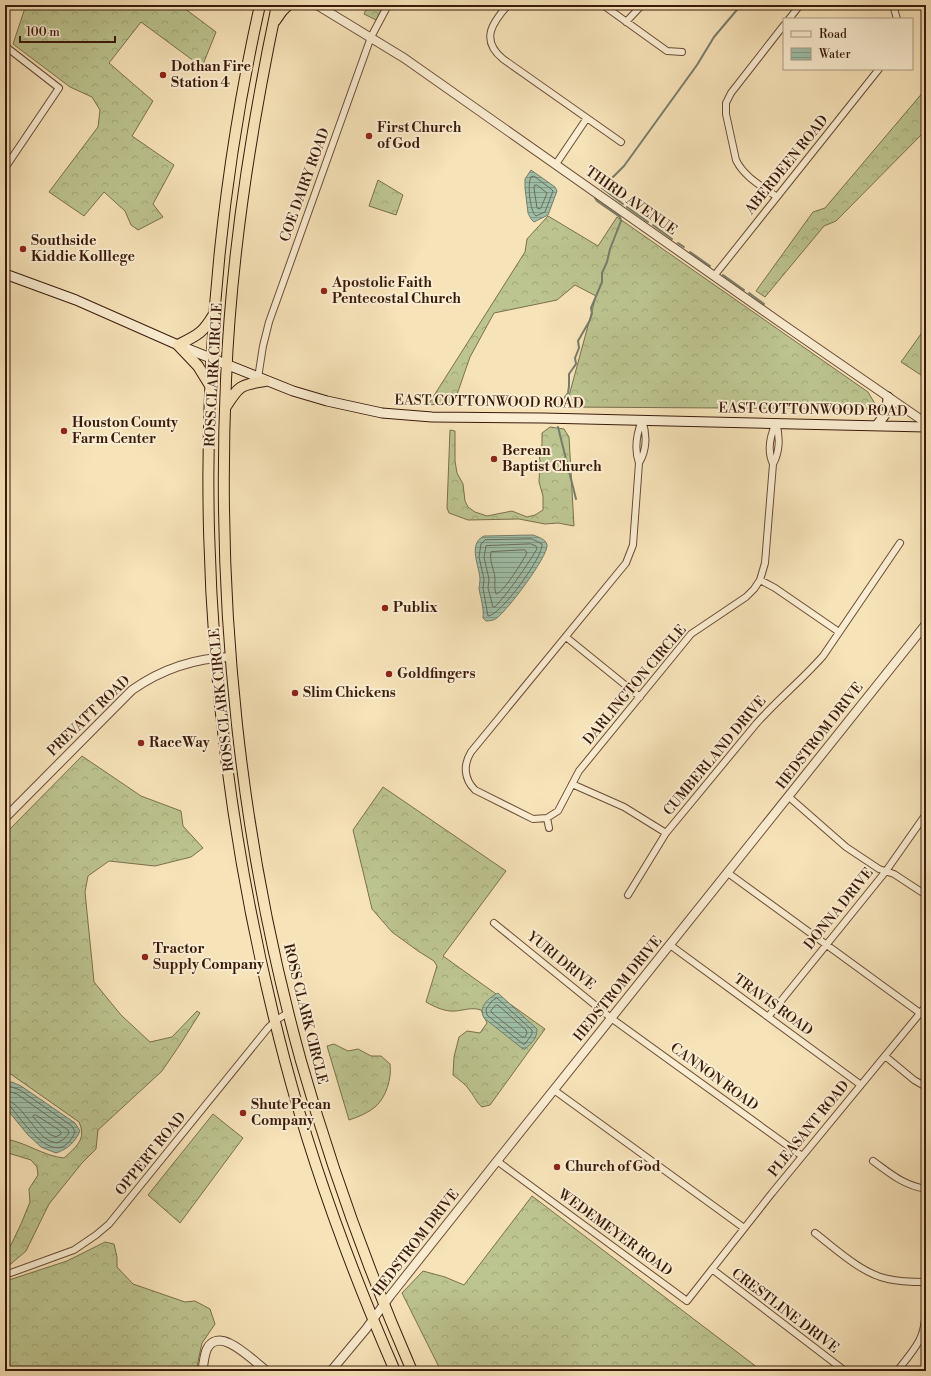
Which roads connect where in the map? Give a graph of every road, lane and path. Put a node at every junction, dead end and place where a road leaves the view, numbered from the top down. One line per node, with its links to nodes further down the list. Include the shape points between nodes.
1 (260, 5): 21 (highway, ROSS CLARK CIRCLE)
2 (277, 5): 14 (highway, ROSS CLARK CIRCLE)
3 (288, 5): 14 (highway)
4 (317, 5): 16 (street, THIRD AVENUE)
5 (388, 5): 16 (street, COE DAIRY ROAD)
6 (508, 5): 20 (street, via 491,29 496,52)
7 (603, 5): 13 (street)
8 (642, 5): 13 (street)
9 (800, 5): 11 (street)
10 (893, 5): 12 (street)
11 (790, 18)
12 (897, 18)
13 (626, 22): 18 (street, via 667,50)
14 (273, 24): 23 (highway, ROSS CLARK CIRCLE)
15 (783, 26): 26 (street, via 731,92 726,103 726,114 738,165)
16 (371, 37): 24 (street, THIRD AVENUE); 33 (street, COE DAIRY ROAD, via 269,322 263,346)
17 (5, 46): 25 (street, via 59,88)
18 (682, 52)
19 (878, 70): 26 (street, ABERDEEN ROAD)
20 (587, 118): 22 (street); 24 (street)
21 (235, 140): 23 (highway); 29 (highway, ROSS CLARK CIRCLE)
22 (621, 142)
23 (250, 143): 32 (highway, ROSS CLARK CIRCLE)
24 (556, 164): 28 (street, THIRD AVENUE)
25 (5, 168)
26 (777, 197): 28 (street, ABERDEEN ROAD)
27 (5, 274): 30 (main road, EAST COTTONWOOD ROAD, via 76,300)
28 (714, 276): 35 (street, THIRD AVENUE)
29 (215, 313): 30 (highway, via 200,334); 31 (highway, ROSS CLARK CIRCLE)
30 (178, 345): 31 (main road, EAST COTTONWOOD ROAD); 34 (highway, via 198,366)
31 (212, 358): 32 (main road, EAST COTTONWOOD ROAD); 34 (highway, ROSS CLARK CIRCLE)
32 (226, 364): 33 (main road, EAST COTTONWOOD ROAD); 36 (highway, ROSS CLARK CIRCLE)
33 (261, 379): 36 (highway, via 239,388); 37 (main road, EAST COTTONWOOD ROAD, via 327,401 394,415)
34 (211, 387): 43 (highway, ROSS CLARK CIRCLE, via 208,467)
35 (888, 397): 39 (street, THIRD AVENUE); 40 (main road, via 887,412)
36 (225, 408): 44 (highway, ROSS CLARK CIRCLE)
37 (642, 420): 38 (main road, EAST COTTONWOOD ROAD); 48 (street, via 638,431 636,455 639,463 629,557)
38 (776, 423): 40 (main road, EAST COTTONWOOD ROAD); 45 (street, DARLINGTON CIRCLE, via 770,442 769,457 773,464 765,562)
39 (926, 423)
40 (877, 425): 41 (main road, EAST COTTONWOOD ROAD)
41 (926, 427)
42 (900, 543): 47 (street, CUMBERLAND DRIVE)
43 (210, 564): 44 (highway, via 220,565); 50 (highway, ROSS CLARK CIRCLE)
44 (226, 573): 49 (highway, ROSS CLARK CIRCLE)
45 (760, 580): 47 (street); 51 (street, DARLINGTON CIRCLE, via 746,597 691,634)
46 (926, 624): 55 (street, HEDSTROM DRIVE)
47 (839, 632): 60 (street, CUMBERLAND DRIVE, via 823,656 768,710)
48 (566, 636): 51 (street); 52 (street, via 471,752)
49 (231, 657): 50 (street, PREVATT ROAD); 61 (highway, ROSS CLARK CIRCLE)
50 (215, 658): 57 (street, PREVATT ROAD, via 171,669 149,678 132,690); 62 (highway, ROSS CLARK CIRCLE)
51 (640, 697): 54 (street, DARLINGTON CIRCLE, via 579,771)
52 (466, 774): 53 (street); 58 (street, via 472,787 479,793 528,818)
53 (459, 776)
54 (572, 784): 58 (street, DARLINGTON CIRCLE, via 558,810); 60 (street, via 624,807)
55 (789, 797): 63 (street, via 846,847); 64 (street, HEDSTROM DRIVE)
56 (926, 814): 63 (street, DONNA DRIVE)
57 (5, 818)
58 (547, 818): 59 (street)
59 (549, 828)
60 (666, 833): 65 (street, CUMBERLAND DRIVE)
61 (255, 854): 62 (highway); 71 (highway, ROSS CLARK CIRCLE)
62 (240, 858): 75 (highway, ROSS CLARK CIRCLE)
63 (886, 871): 66 (street); 69 (street, DONNA DRIVE)
64 (728, 873): 68 (street, HEDSTROM DRIVE); 69 (street)
65 (628, 895)
66 (926, 895)
67 (494, 924): 74 (street, YURI DRIVE)
68 (670, 945): 73 (street, TRAVIS ROAD); 74 (street, HEDSTROM DRIVE)
69 (826, 945): 72 (street); 73 (street, DONNA DRIVE)
70 (926, 1006): 72 (street, PLEASANT ROAD)
71 (289, 1012): 75 (street, OPPERT ROAD); 89 (highway, ROSS CLARK CIRCLE, via 325,1140)
72 (920, 1013): 76 (street, PLEASANT ROAD)
73 (768, 1017): 77 (street, TRAVIS ROAD)
74 (612, 1018): 79 (street, HEDSTROM DRIVE); 80 (street, CANNON ROAD)
75 (275, 1021): 87 (street, OPPERT ROAD, via 109,1224 74,1250); 90 (highway, ROSS CLARK CIRCLE, via 298,1109 322,1184)
76 (885, 1056): 77 (street, PLEASANT ROAD); 78 (street)
77 (861, 1085): 80 (street, PLEASANT ROAD)
78 (926, 1087)
79 (554, 1090): 81 (street, HEDSTROM DRIVE); 84 (street)
80 (802, 1156): 84 (street, PLEASANT ROAD)
81 (497, 1161): 86 (street, WEDEMEYER ROAD, via 687,1301); 89 (street, HEDSTROM DRIVE)
82 (873, 1161): 83 (street, via 902,1182)
83 (926, 1189)
84 (744, 1228): 86 (street, PLEASANT ROAD)
85 (815, 1233): 88 (street, via 860,1267 874,1274 888,1279)
86 (712, 1269): 96 (street, CRESTLINE DRIVE)
87 (5, 1275)
88 (926, 1282): 97 (street, via 924,1328 920,1340)
89 (384, 1305): 90 (street, HEDSTROM DRIVE); 95 (highway, ROSS CLARK CIRCLE)
90 (373, 1320): 93 (street, HEDSTROM DRIVE); 94 (highway, ROSS CLARK CIRCLE)
91 (202, 1371): 92 (street, via 206,1350 214,1341 222,1340 232,1344)
92 (267, 1371)
93 (331, 1371)
94 (395, 1371)
95 (412, 1371)
96 (845, 1371)
97 (897, 1371)

